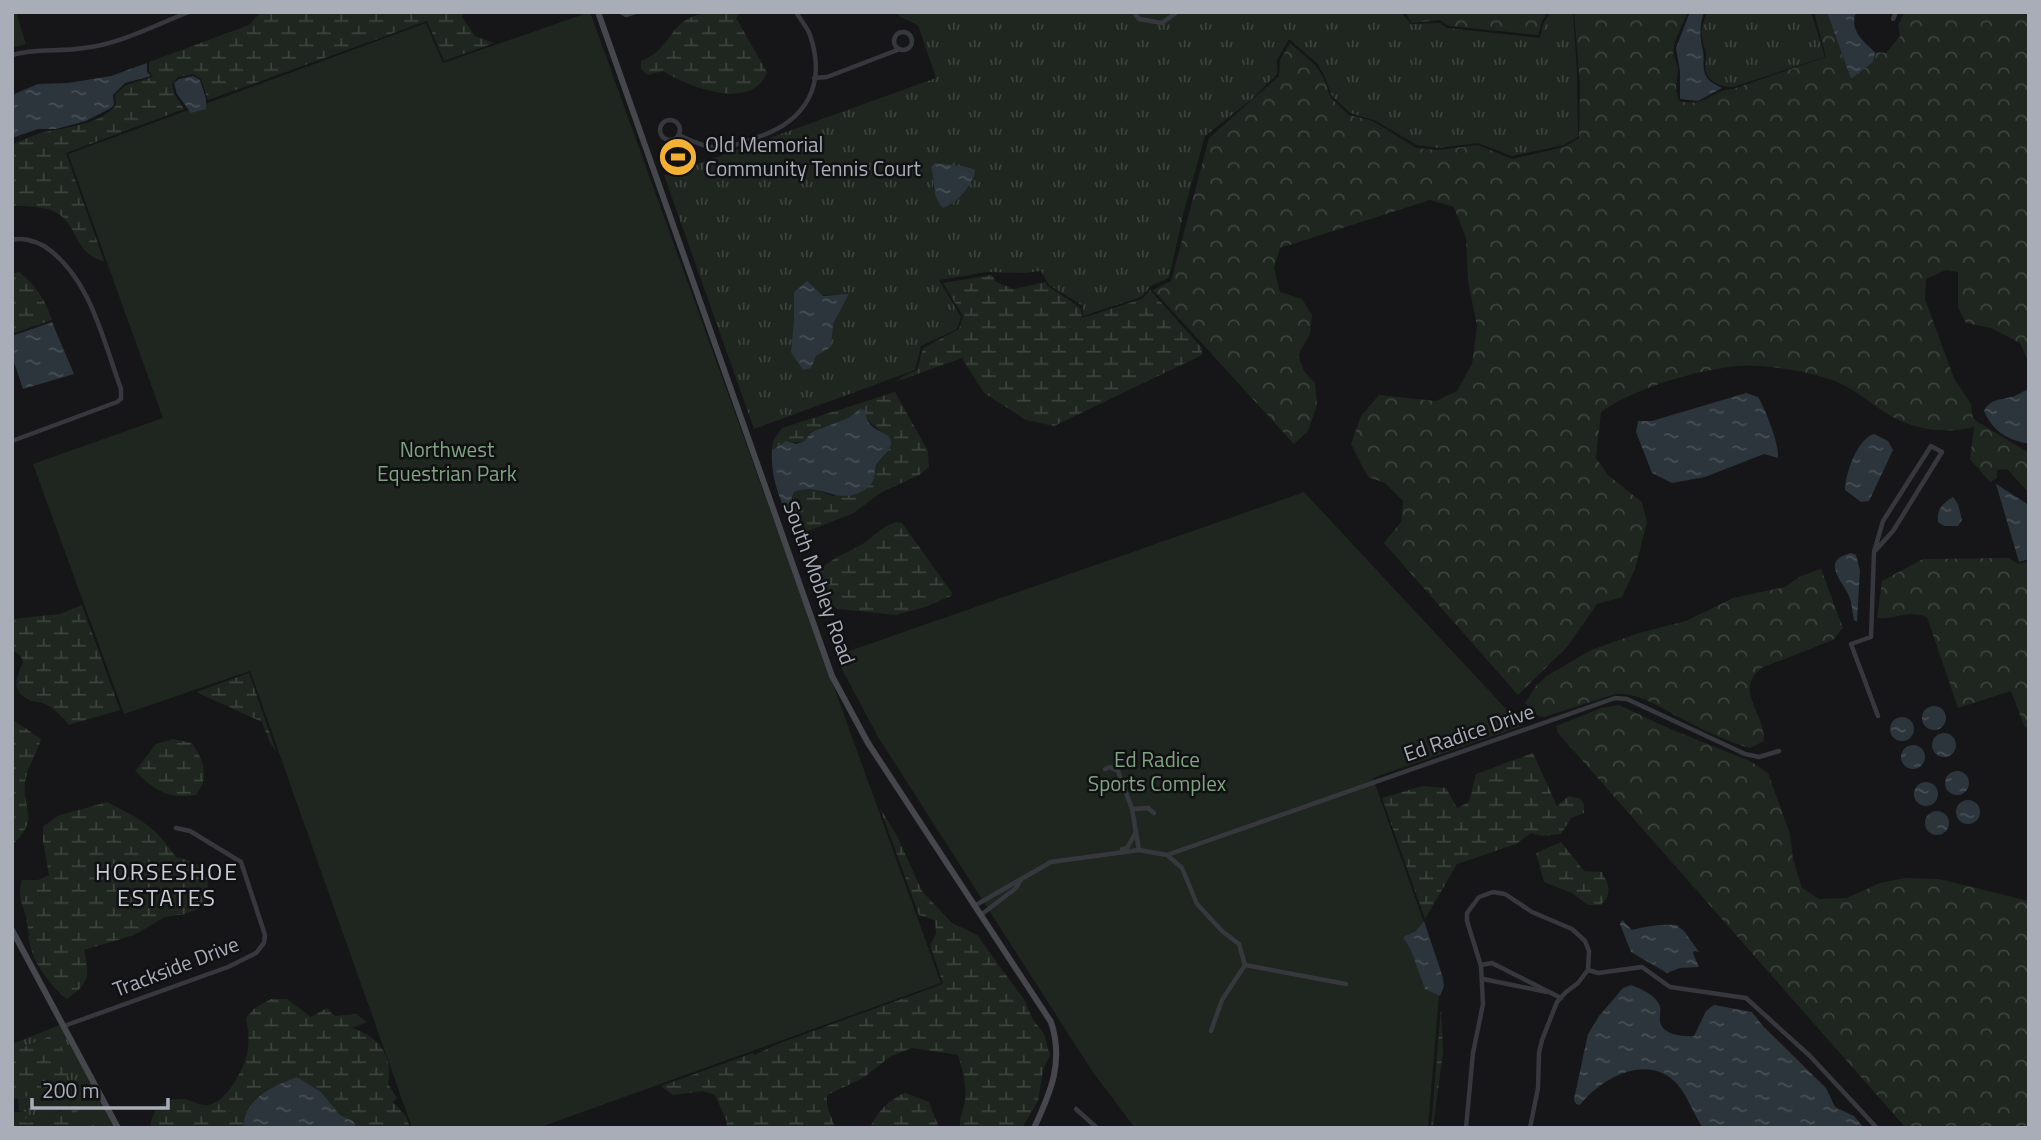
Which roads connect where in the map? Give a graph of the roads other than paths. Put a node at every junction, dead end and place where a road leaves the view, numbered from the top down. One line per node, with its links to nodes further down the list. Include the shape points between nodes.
1 (189, 12): 11 (street, via 85,48)
2 (598, 12): 28 (street, South Mobley Road, via 832,676 869,743)
3 (621, 12): 4 (street)
4 (635, 12)
5 (796, 12): 12 (street, via 810,34)
6 (1134, 12): 7 (street, via 1139,19 1162,23)
7 (1177, 12)
8 (1896, 12): 9 (street)
9 (1894, 19)
10 (900, 50): 10 (street, via 911,46 912,36 907,32 894,37); 12 (street)
11 (12, 55)
12 (814, 78): 13 (street, via 805,107 776,131 715,149)
13 (681, 136): 13 (street, via 676,121 668,120 660,128 664,139)
14 (12, 240): 15 (street, via 37,242 67,265 83,288 121,389 117,402)
15 (12, 441)
16 (1874, 552): 16 (street, via 1893,531 1942,453 1931,446 1883,522); 17 (street, via 1871,636 1851,644)
17 (1878, 716)
18 (1779, 751): 26 (street, Ed Radice Drive, via 1759,757 1745,754 1627,699 1615,698)
19 (1105, 769): 20 (street, via 1118,771)
20 (1132, 809): 21 (street, via 1148,808); 23 (street)
21 (1154, 813)
22 (176, 828): 38 (street, Trackside Drive, via 190,831 240,862 264,943 256,953 228,967)
23 (1136, 831): 24 (street); 25 (street, via 1127,848)
24 (1139, 850): 25 (street, Ed Radice Drive); 26 (street, Ed Radice Drive)
25 (1115, 852): 27 (street, Ed Radice Drive, via 1051,862)
26 (1167, 855): 31 (street, via 1182,868 1197,904 1239,944)
27 (1021, 880): 28 (street, Ed Radice Drive); 29 (street)
28 (976, 905): 29 (street, South Mobley Road)
29 (982, 914): 42 (street, South Mobley Road, via 1056,1035 1058,1054 1051,1092)
30 (12, 929): 38 (street)
31 (1245, 965): 35 (street); 39 (street, via 1222,1000)
32 (1481, 965): 33 (street, via 1467,913 1479,897 1493,892 1505,894 1578,934 1589,951); 34 (street); 36 (street, via 1492,963)
33 (1588, 970): 37 (street); 46 (street, via 1598,973 1642,967 1670,986 1746,998 1810,1056)
34 (1483, 979): 36 (street); 44 (street)
35 (1346, 984)
36 (1548, 992): 37 (street)
37 (1561, 998): 45 (street, via 1539,1053)
38 (64, 1026): 41 (street)
39 (1210, 1031)
40 (1076, 1109): 43 (street)
41 (118, 1128)
42 (1034, 1128)
43 (1097, 1128)
44 (1466, 1128)
45 (1531, 1128)
46 (1877, 1128)

